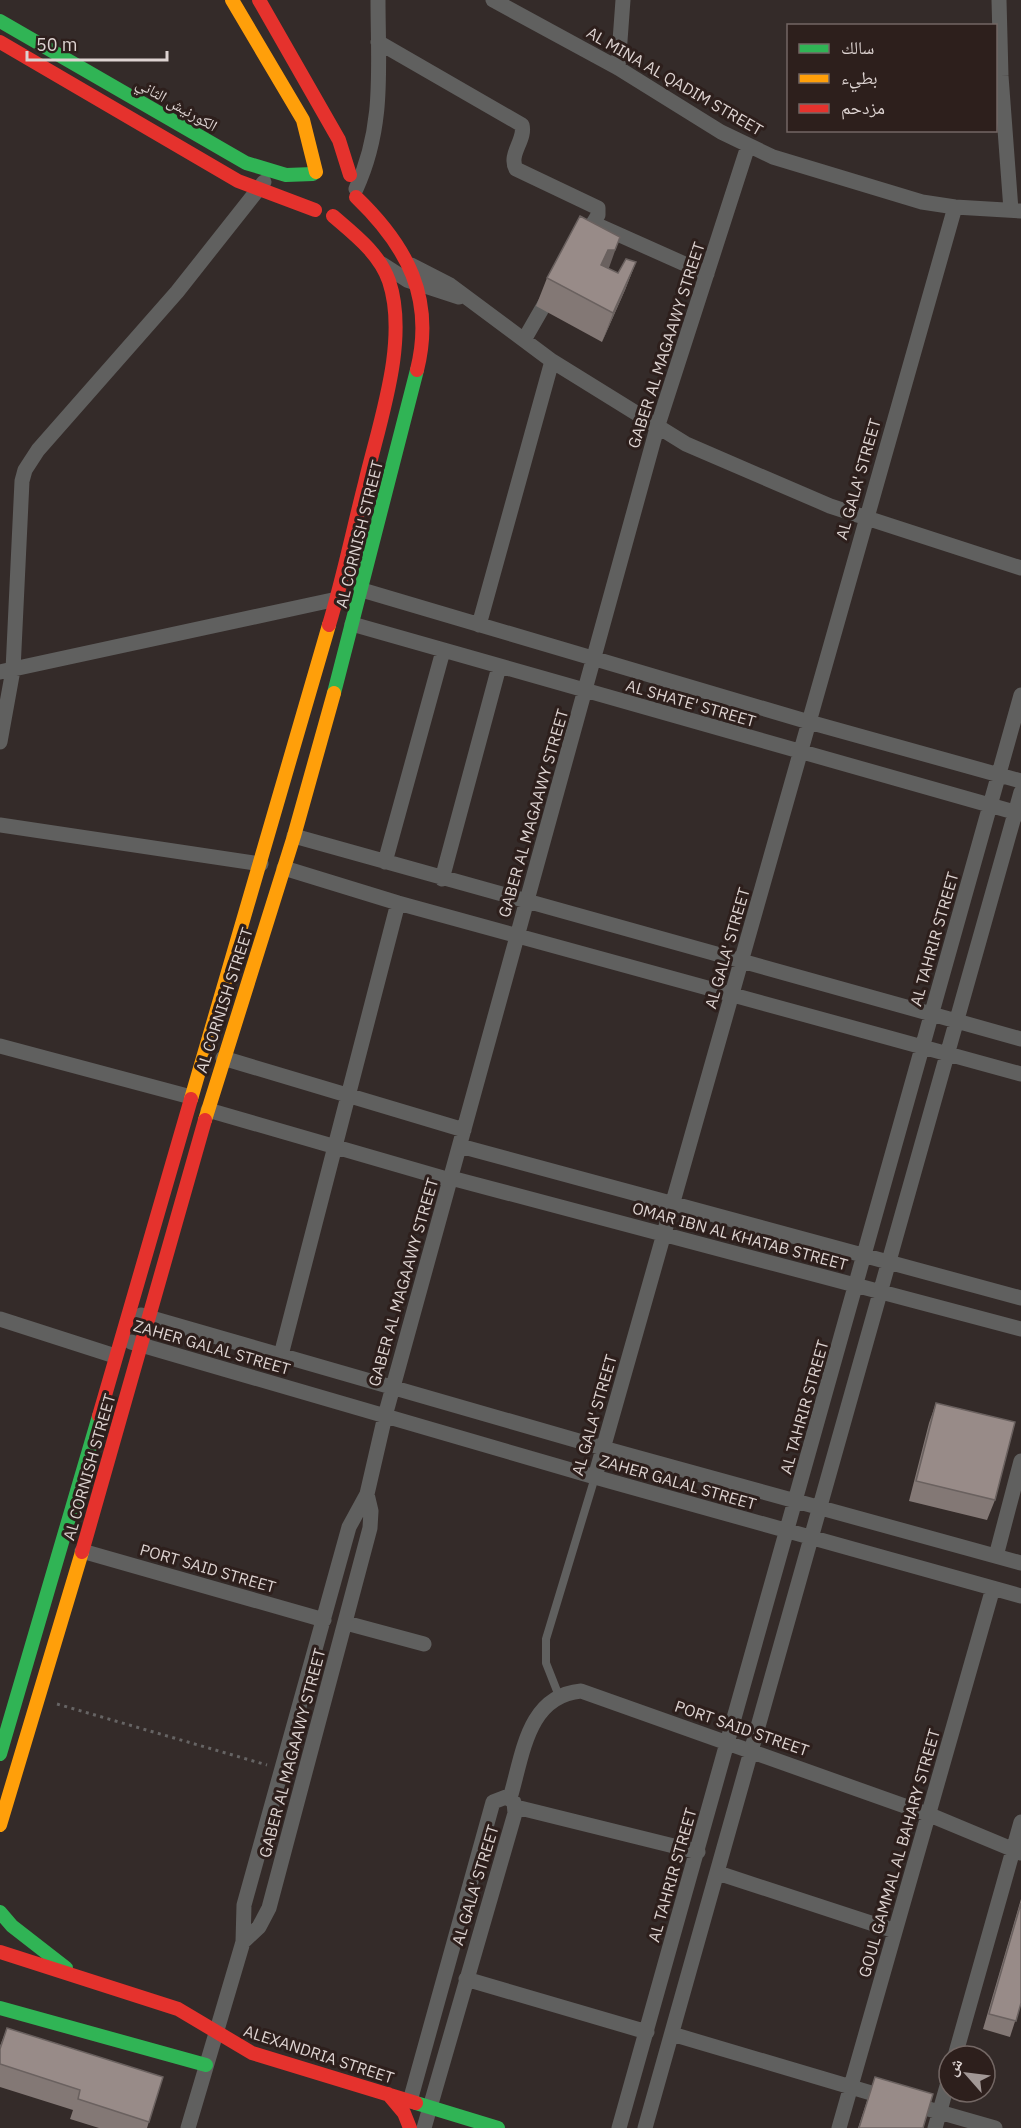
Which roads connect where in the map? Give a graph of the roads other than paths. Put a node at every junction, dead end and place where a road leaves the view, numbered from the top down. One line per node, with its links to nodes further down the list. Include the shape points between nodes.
1 (232, 0): 12 (street, via 303,120)
2 (259, 0): 14 (street, AL CORNISH STREET, via 339,140)
3 (378, 0): 9 (street)
4 (493, 0): 10 (street, AL MINA AL QADIM STREET)
5 (622, 0): 10 (street)
6 (999, 0): 19 (street, via 1000,66)
7 (0, 21): 13 (street, الكورنيش الثاني, via 246,163)
8 (0, 42): 15 (street)
9 (378, 42): 14 (street, via 376,133 369,161); 21 (street, via 520,123 523,132 514,159 516,169 597,206 599,212)
10 (618, 68): 11 (street, AL MINA AL QADIM STREET)
11 (748, 146): 17 (street, AL MINA AL QADIM STREET, via 922,202); 24 (street, GABER AL MAGAAWY STREET)
12 (315, 173): 13 (street, الكورنيش الثاني); 14 (street, via 338,168); 18 (street, via 307,193)
13 (278, 174): 15 (street); 16 (street, via 291,188)
14 (354, 187): 20 (street, via 348,210); 25 (street, AL CORNISH STREET, via 388,228)
15 (259, 190): 16 (street); 42 (street, via 25,470)
16 (283, 199): 18 (street)
17 (955, 207): 19 (street, AL MINA AL QADIM STREET); 33 (street, AL GALA' STREET)
18 (315, 210): 20 (street)
19 (1016, 211)
20 (333, 216): 23 (street, AL CORNISH STREET)
21 (593, 223): 22 (street); 24 (street)
22 (576, 252)
23 (380, 263): 25 (street); 27 (street, AL CORNISH STREET)
24 (707, 274): 32 (street, GABER AL MAGAAWY STREET)
25 (415, 275): 27 (street); 29 (street, AL CORNISH STREET); 30 (street, via 467,299)
26 (558, 282): 30 (street)
27 (394, 303): 28 (street, AL CORNISH STREET)
28 (396, 325): 29 (street); 36 (street, AL CORNISH STREET, via 391,373)
29 (423, 328): 35 (street, AL CORNISH STREET, via 417,372)
30 (524, 340): 31 (street)
31 (552, 361): 32 (street); 38 (street)
32 (657, 428): 33 (street, via 686,444); 40 (street, GABER AL MAGAAWY STREET)
33 (865, 519): 34 (street); 45 (street, AL GALA' STREET)
34 (1021, 568)
35 (362, 590): 37 (street, AL CORNISH STREET); 38 (street, AL SHATE' STREET)
36 (338, 599): 42 (street); 56 (street, AL CORNISH STREET)
37 (352, 624): 39 (street, AL SHATE' STREET); 54 (street, AL CORNISH STREET)
38 (479, 625): 40 (street, AL SHATE' STREET)
39 (443, 651): 41 (street, AL SHATE' STREET); 55 (street)
40 (595, 659): 43 (street, GABER AL MAGAAWY STREET); 45 (street, AL SHATE' STREET)
41 (499, 667): 43 (street, AL SHATE' STREET); 58 (street)
42 (6, 671): 46 (street)
43 (586, 692): 47 (street, AL SHATE' STREET); 60 (street, GABER AL MAGAAWY STREET)
44 (1021, 695): 48 (street, AL TAHRIR STREET)
45 (809, 722): 47 (street, AL GALA' STREET); 48 (street, AL SHATE' STREET)
46 (0, 742)
47 (801, 753): 51 (street, AL SHATE' STREET); 62 (street, AL GALA' STREET)
48 (999, 775): 49 (street, AL SHATE' STREET); 51 (street, AL TAHRIR STREET)
49 (1021, 781)
50 (1021, 792): 52 (street)
51 (990, 806): 52 (street, AL SHATE' STREET); 64 (street, AL TAHRIR STREET)
52 (1018, 814): 65 (street)
53 (0, 825): 56 (street)
54 (294, 836): 55 (street); 57 (street, AL CORNISH STREET)
55 (385, 862): 58 (street)
56 (261, 864): 73 (street, AL CORNISH STREET)
57 (284, 868): 59 (street); 70 (street, AL CORNISH STREET)
58 (442, 879): 60 (street)
59 (398, 903): 61 (street); 72 (street)
60 (526, 903): 61 (street, GABER AL MAGAAWY STREET); 62 (street)
61 (518, 936): 63 (street); 75 (street, GABER AL MAGAAWY STREET)
62 (742, 963): 63 (street, AL GALA' STREET); 64 (street)
63 (733, 995): 68 (street); 79 (street, AL GALA' STREET)
64 (932, 1015): 65 (street); 68 (street, AL TAHRIR STREET)
65 (957, 1022): 66 (street); 69 (street)
66 (1021, 1040)
67 (0, 1046): 73 (street)
68 (923, 1047): 69 (street); 81 (street, AL TAHRIR STREET)
69 (948, 1054): 71 (street); 82 (street)
70 (223, 1058): 72 (street); 74 (street, AL CORNISH STREET)
71 (1021, 1074)
72 (347, 1095): 75 (street); 77 (street)
73 (191, 1097): 86 (street, AL CORNISH STREET)
74 (208, 1110): 77 (street, OMAR IBN AL KHATAB STREET); 87 (street, AL CORNISH STREET)
75 (464, 1130): 76 (street, GABER AL MAGAAWY STREET)
76 (460, 1146): 78 (street, GABER AL MAGAAWY STREET); 79 (street, OMAR IBN AL KHATAB STREET)
77 (334, 1147): 78 (street, OMAR IBN AL KHATAB STREET); 92 (street)
78 (450, 1179): 80 (street, OMAR IBN AL KHATAB STREET); 94 (street, GABER AL MAGAAWY STREET)
79 (674, 1204): 80 (street, AL GALA' STREET); 81 (street, OMAR IBN AL KHATAB STREET)
80 (665, 1234): 83 (street, OMAR IBN AL KHATAB STREET); 96 (street, AL GALA' STREET)
81 (865, 1256): 82 (street, OMAR IBN AL KHATAB STREET); 83 (street, AL TAHRIR STREET)
82 (889, 1262): 84 (street); 85 (street, OMAR IBN AL KHATAB STREET)
83 (856, 1285): 84 (street, OMAR IBN AL KHATAB STREET); 100 (street, AL TAHRIR STREET)
84 (881, 1292): 89 (street, OMAR IBN AL KHATAB STREET); 101 (street)
85 (1021, 1298)
86 (128, 1311): 87 (street, ZAHER GALAL STREET); 90 (street, AL CORNISH STREET)
87 (149, 1317): 91 (street, AL CORNISH STREET); 92 (street, ZAHER GALAL STREET)
88 (0, 1319): 93 (street)
89 (1021, 1329)
90 (120, 1339): 91 (street, ZAHER GALAL STREET); 93 (street, AL CORNISH STREET)
91 (141, 1345): 95 (street, ZAHER GALAL STREET); 104 (street, AL CORNISH STREET)
92 (281, 1355): 94 (street, ZAHER GALAL STREET)
93 (115, 1356): 115 (street, AL CORNISH STREET)
94 (393, 1387): 95 (street, GABER AL MAGAAWY STREET); 96 (street, ZAHER GALAL STREET)
95 (385, 1416): 98 (street, ZAHER GALAL STREET); 99 (street, GABER AL MAGAAWY STREET)
96 (603, 1448): 98 (street, AL GALA' STREET); 100 (street, ZAHER GALAL STREET)
97 (1021, 1461): 105 (street)
98 (596, 1477): 102 (street, ZAHER GALAL STREET); 112 (lane, AL GALA' STREET, via 546,1639 546,1663)
99 (366, 1494): 109 (street, GABER AL MAGAAWY STREET, via 352,1518); 110 (street, GABER AL MAGAAWY STREET, via 370,1528)
100 (796, 1501): 101 (street, ZAHER GALAL STREET); 102 (street, AL TAHRIR STREET)
101 (820, 1508): 103 (street); 105 (street, ZAHER GALAL STREET)
102 (788, 1531): 103 (street, ZAHER GALAL STREET); 113 (street, AL TAHRIR STREET)
103 (812, 1538): 107 (street, ZAHER GALAL STREET); 114 (street)
104 (82, 1551): 109 (street, PORT SAID STREET); 119 (street, AL CORNISH STREET)
105 (996, 1556): 106 (street, ZAHER GALAL STREET)
106 (1021, 1563)
107 (993, 1588): 108 (street, ZAHER GALAL STREET); 117 (street, GOUL GAMMAL AL BAHARY STREET)
108 (1021, 1596)
109 (324, 1620): 127 (street, GABER AL MAGAAWY STREET, via 244,1905)
110 (346, 1623): 111 (street); 127 (street, GABER AL MAGAAWY STREET, via 269,1908 259,1927)
111 (424, 1644)
112 (559, 1696): 113 (street, PORT SAID STREET, via 581,1691); 116 (street, via 542,1708 532,1724)
113 (728, 1742): 114 (street, PORT SAID STREET); 121 (street, AL TAHRIR STREET)
114 (752, 1750): 117 (street, PORT SAID STREET); 122 (street)
115 (0, 1754)
116 (513, 1803): 121 (street); 123 (street, AL GALA' STREET, via 501,1796 493,1802); 124 (street, AL GALA' STREET)
117 (930, 1815): 120 (street, PORT SAID STREET); 126 (street, GOUL GAMMAL AL BAHARY STREET)
118 (1021, 1822): 120 (street)
119 (0, 1825)
120 (1017, 1851): 135 (street)
121 (698, 1852): 132 (street, AL TAHRIR STREET)
122 (718, 1873): 126 (street); 134 (street)
123 (465, 1903): 124 (street); 139 (street, AL GALA' STREET)
124 (487, 1908): 130 (street, AL GALA' STREET)
125 (0, 1912): 129 (street)
126 (895, 1931): 137 (street, GOUL GAMMAL AL BAHARY STREET)
127 (243, 1942): 133 (street, GABER AL MAGAAWY STREET)
128 (0, 1952): 129 (street, ALEXANDRIA STREET)
129 (76, 1976): 133 (street, ALEXANDRIA STREET, via 178,2009)
130 (466, 1979): 132 (street); 141 (street, AL GALA' STREET)
131 (0, 2008): 136 (street)
132 (647, 2032): 147 (street, AL TAHRIR STREET)
133 (216, 2033): 136 (street, GABER AL MAGAAWY STREET); 138 (street, ALEXANDRIA STREET, via 252,2053)
134 (672, 2034): 137 (street); 148 (street)
135 (959, 2044)
136 (206, 2065): 143 (street, GABER AL MAGAAWY STREET)
137 (851, 2087): 142 (street); 149 (street, GOUL GAMMAL AL BAHARY STREET)
138 (388, 2094): 139 (street, ALEXANDRIA STREET); 144 (street, via 404,2113)
139 (410, 2101): 141 (street, ALEXANDRIA STREET)
140 (942, 2104): 142 (street)
141 (431, 2107): 145 (street, AL GALA' STREET); 146 (street, ALEXANDRIA STREET)
142 (940, 2112): 150 (street); 151 (street)
143 (188, 2128)
144 (410, 2128)
145 (424, 2128)
146 (498, 2128)
147 (619, 2128)
148 (645, 2128)
149 (839, 2128)
150 (935, 2128)
151 (995, 2128)

